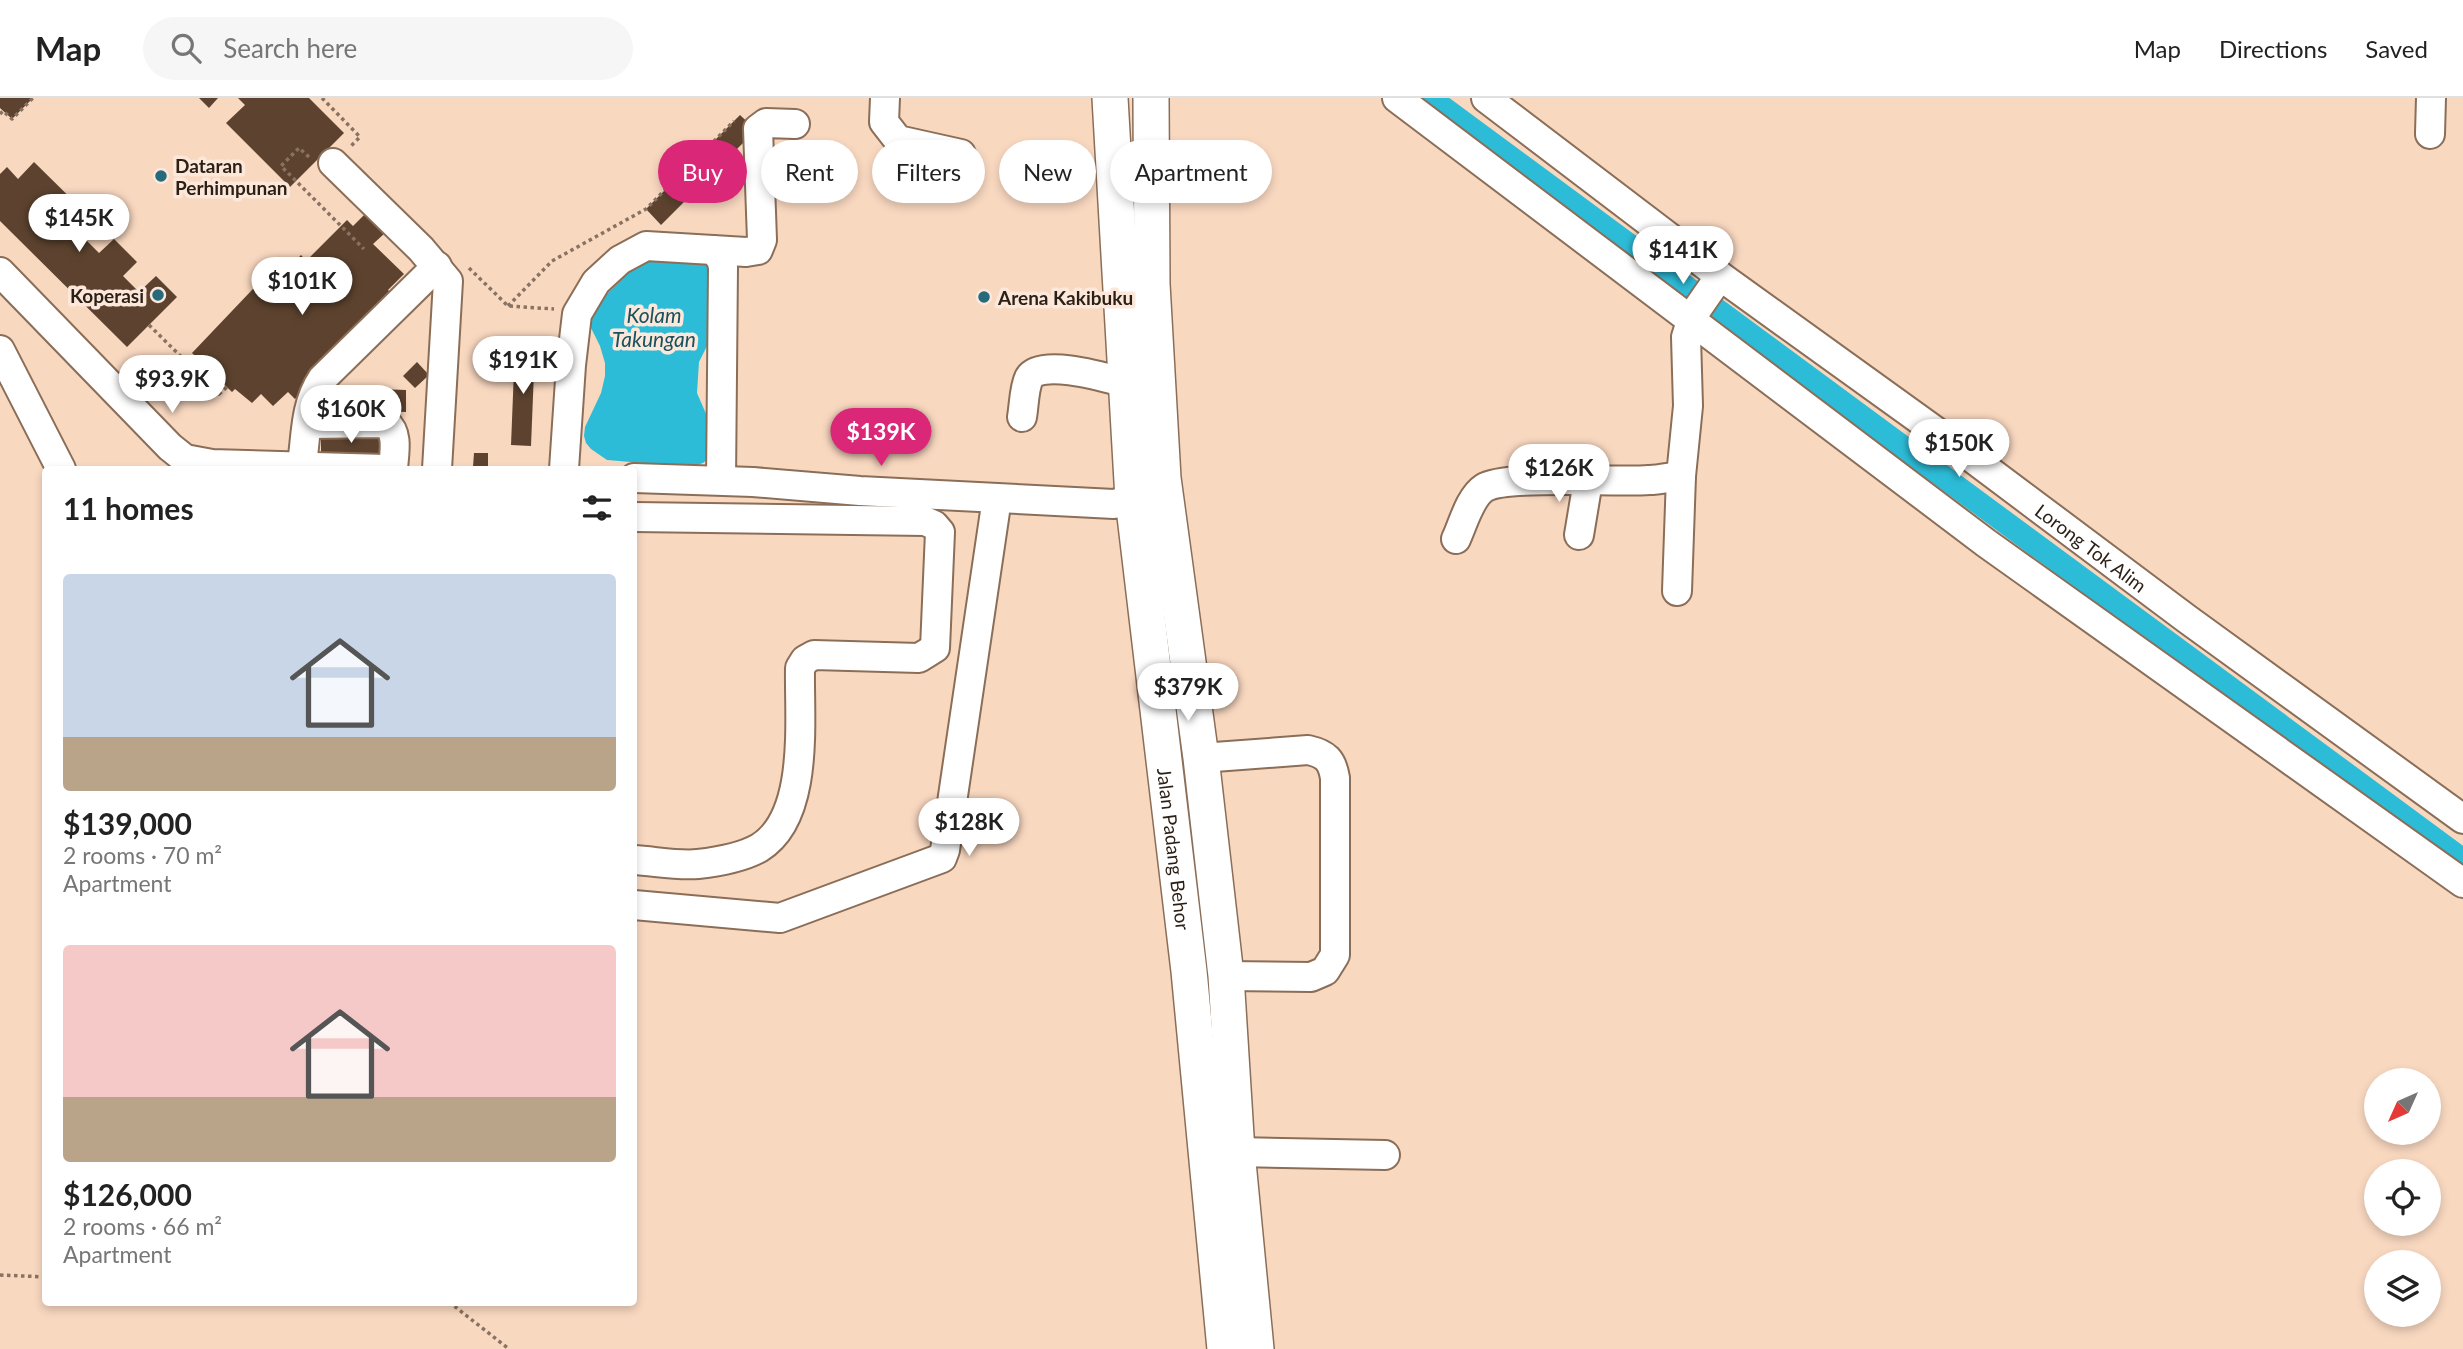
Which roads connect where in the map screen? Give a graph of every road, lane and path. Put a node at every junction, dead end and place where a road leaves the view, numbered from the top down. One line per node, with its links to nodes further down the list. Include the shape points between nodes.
1 (33, 98): 8 (path, via 12,119 3,111)
2 (885, 98): 12 (street, via 884,122)
3 (1110, 98): 24 (main road, Jalan Padang Behor)
4 (1151, 98): 36 (main road, Jalan Padang Behor, via 1152,284)
5 (1397, 98): 21 (street)
6 (1486, 98): 19 (street, Lorong Tok Alim)
7 (2431, 98): 11 (street)
8 (0, 114)
9 (736, 120): 20 (path, via 646,209 552,261)
10 (795, 124): 16 (street, via 766,123 758,129 762,240 758,250)
11 (2430, 134)
12 (898, 140)
13 (299, 148): 15 (path, via 281,166)
14 (333, 163): 17 (street)
15 (364, 249)
16 (713, 250): 33 (street, via 646,246 620,260 596,282 577,314); 38 (street, via 723,267)
17 (437, 266): 27 (street, via 322,379); 32 (street, via 448,281)
18 (0, 272): 28 (street, via 143,421 186,459 212,464)
19 (1717, 280): 21 (street); 48 (street, Lorong Tok Alim, via 1952,443)
20 (508, 306)
21 (1691, 318): 34 (street, via 1686,337 1688,406); 50 (street, via 1986,543)
22 (149, 325): 25 (path, via 219,394)
23 (0, 350): 29 (street)
24 (1126, 383): 26 (street, via 1044,369 1029,379); 41 (main road, Jalan Padang Behor)
25 (226, 387)
26 (1022, 417)
27 (307, 424): 28 (street); 31 (street, via 386,423 395,437)
28 (302, 465): 30 (street)
29 (59, 466)
30 (323, 466)
31 (393, 466)
32 (437, 466)
33 (564, 466)
34 (1681, 476): 39 (street); 46 (street)
35 (637, 478): 37 (street)
36 (1163, 478): 41 (main road, via 1154,492); 47 (main road, Jalan Padang Behor)
37 (675, 480): 38 (street); 43 (street)
38 (721, 480): 40 (street)
39 (1588, 481): 44 (street); 45 (street, via 1485,487 1476,495)
40 (997, 498): 41 (street, via 1114,504); 51 (street, via 942,858 779,918)
41 (1133, 499): 59 (main road, Jalan Padang Behor, via 1189,971)
42 (637, 517): 43 (street)
43 (676, 519): 49 (street, via 934,525 940,532 937,638 935,648 919,659 814,655 805,660 800,668 794,799 775,834 759,848 696,864)
44 (1579, 535)
45 (1456, 539)
46 (1677, 591)
47 (1201, 758): 52 (main road, Jalan Padang Behor); 52 (street, via 1308,750 1323,753 1332,763 1335,778 1335,956 1325,971 1311,977)
48 (2463, 819)
49 (637, 860)
50 (2463, 883)
51 (637, 905)
52 (1226, 976): 53 (main road, Jalan Padang Behor)
53 (1237, 1152): 54 (street); 60 (main road, Jalan Padang Behor)
54 (1385, 1155)
55 (0, 1275): 56 (path)
56 (42, 1277)
57 (454, 1306): 58 (path)
58 (509, 1349)
59 (1225, 1349)
60 (1256, 1349)

